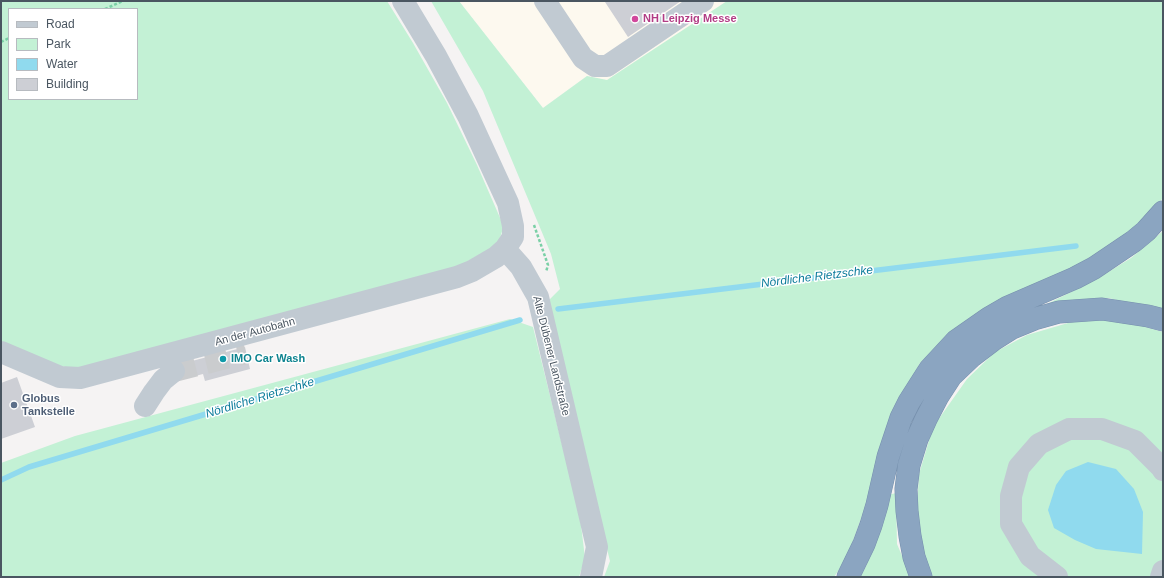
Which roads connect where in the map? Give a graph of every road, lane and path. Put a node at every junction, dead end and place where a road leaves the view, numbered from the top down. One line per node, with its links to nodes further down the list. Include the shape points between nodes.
1 (123, 1): 5 (path)
2 (403, 1): 7 (street, via 468,116 508,203 514,226 513,236)
3 (545, 1): 4 (street, via 582,58 594,66 607,66)
4 (703, 1)
5 (107, 8)
6 (1163, 212): 15 (highway, via 1140,236 1114,256 1076,278 1008,307 982,322 956,341 930,370 901,418 888,457 878,505 864,544)
7 (505, 249): 9 (street, An der Autobahn, via 496,257 457,277 80,378 60,376); 14 (street, Alte Dübener Landstraße, via 521,267 538,297 597,547)
8 (1163, 320): 16 (highway, via 1102,309 1059,312 1034,318 993,340 951,376 917,438 909,465 906,489 910,536)
9 (1, 352)
10 (174, 371): 11 (street, via 163,380)
11 (145, 406)
12 (1163, 470): 17 (street, via 1135,441 1102,428 1069,429 1039,444 1019,467 1011,496 1011,524 1030,556)
13 (1163, 571): 18 (street)
14 (591, 577)
15 (848, 577)
16 (921, 577)
17 (1056, 577)
18 (1161, 577)

